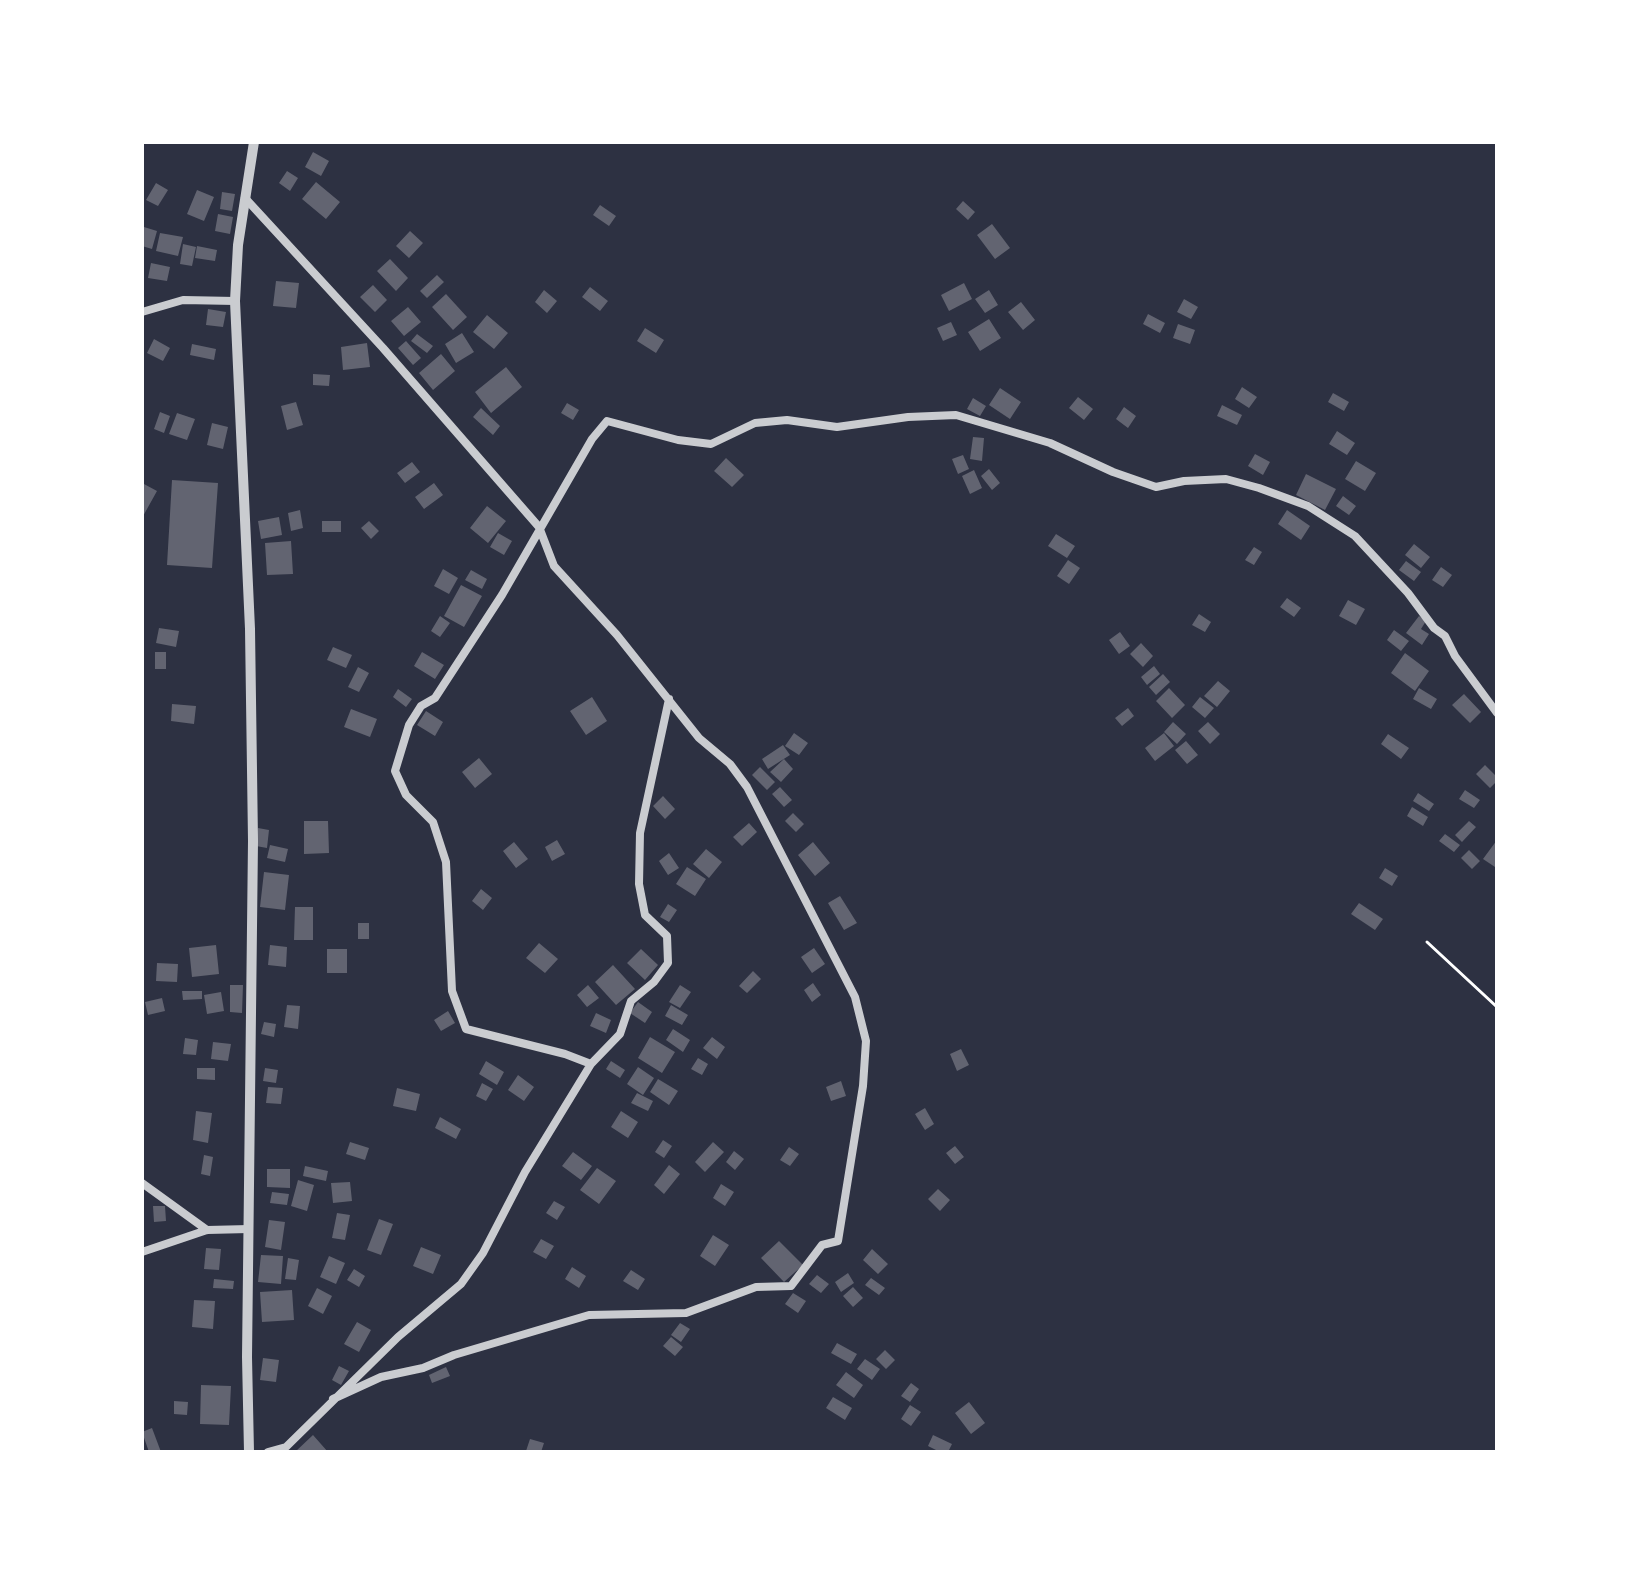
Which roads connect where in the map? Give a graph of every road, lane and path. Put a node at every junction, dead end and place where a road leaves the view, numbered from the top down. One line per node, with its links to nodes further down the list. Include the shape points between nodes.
1 (254, 142): 2 (street)
2 (245, 198): 3 (street); 5 (street)
3 (235, 301): 4 (street, via 183,300); 12 (street, via 250,629)
4 (142, 312)
5 (539, 527): 6 (street, via 554,566); 7 (street, via 607,421 711,444 755,423 787,420 837,427 956,415 1050,443 1156,487 1226,479 1308,506 1355,536 1408,593 1445,636); 10 (street, via 435,698 421,706 409,725 395,771 406,795 433,822 446,862 452,991 466,1029)
6 (669, 699): 10 (street, via 640,833 639,884 645,915 667,936 668,963 631,1001 620,1034); 15 (street, via 747,787 855,997 866,1041 863,1086 838,1241 822,1245 791,1286 756,1287 686,1313 589,1315 381,1377)
7 (1497, 713)
8 (1427, 942): 9 (path)
9 (1497, 1007)
10 (591, 1064): 15 (street, via 461,1284)
11 (142, 1183): 13 (street)
12 (249, 1229): 13 (street); 16 (street)
13 (207, 1230): 14 (street)
14 (142, 1252)
15 (333, 1399): 17 (street, via 286,1447)
16 (249, 1452)
17 (268, 1452)

